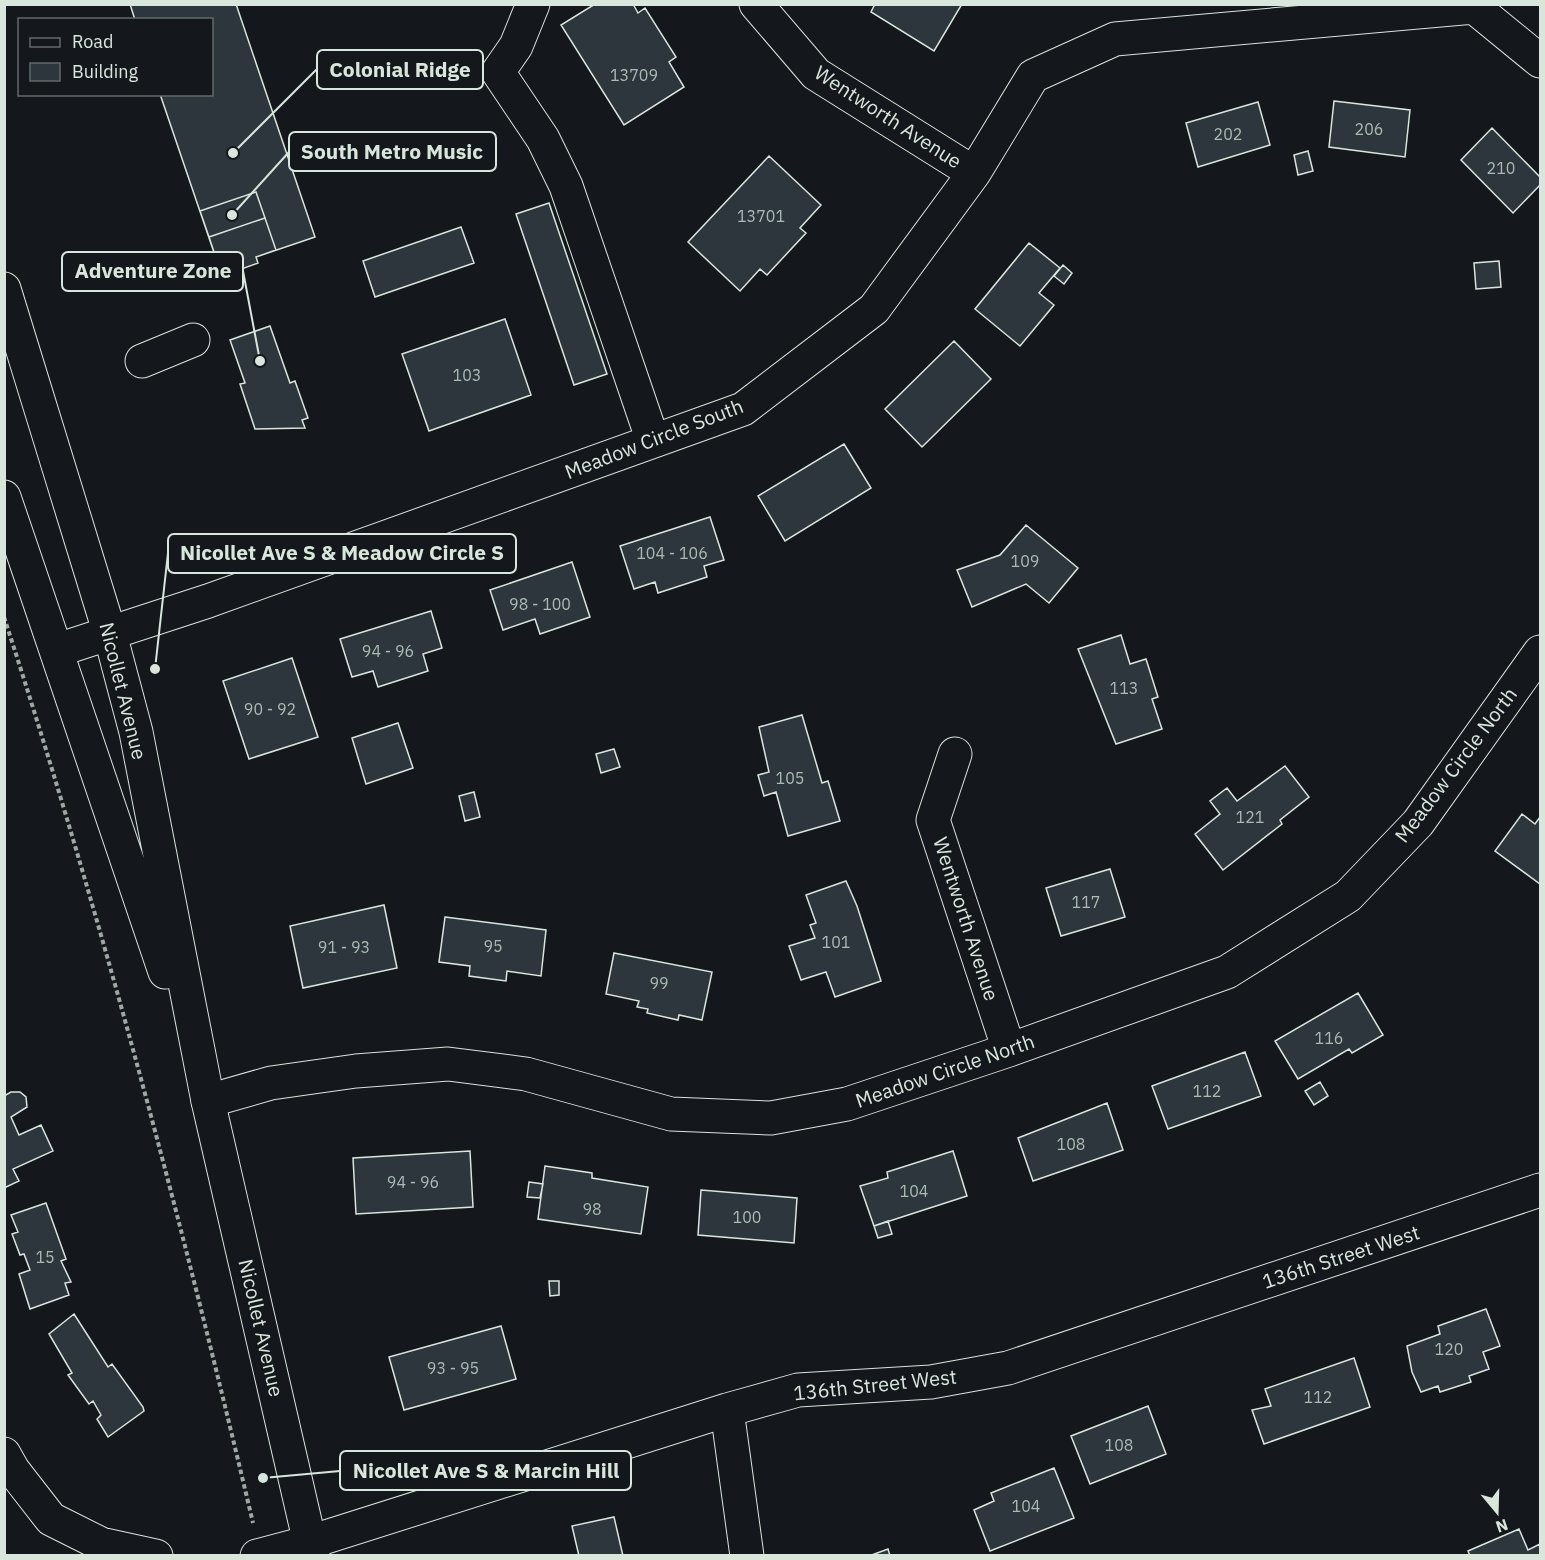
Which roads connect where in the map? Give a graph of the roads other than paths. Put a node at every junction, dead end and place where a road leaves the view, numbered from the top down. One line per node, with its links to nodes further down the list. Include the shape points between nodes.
1 (533, 4): 9 (street, via 516,46 498,72 543,139 566,186)
2 (756, 4): 5 (street, Wentworth Avenue, via 816,74)
3 (1475, 6): 4 (street); 5 (street, Meadow Circle South, via 1115,39 1033,76)
4 (1540, 61)
5 (974, 173): 9 (street, Meadow Circle South, via 874,309 743,409)
6 (4, 289): 11 (street, Nicollet Avenue)
7 (193, 340): 8 (street)
8 (142, 361)
9 (653, 441): 11 (street, Meadow Circle South)
10 (4, 497): 12 (street, Nicollet Avenue)
11 (110, 634): 12 (street, Meadow Circle South); 16 (street, Nicollet Avenue, via 136,732)
12 (58, 650): 16 (street, Nicollet Avenue)
13 (1540, 652): 15 (street, Meadow Circle North, via 1418,823 1348,896 1227,972)
14 (955, 754): 15 (street, Wentworth Avenue, via 933,820)
15 (1009, 1050): 16 (street, Meadow Circle North, via 848,1104 771,1118 671,1114 526,1074 448,1064 271,1083)
16 (208, 1101): 20 (street, Nicollet Avenue)
17 (1540, 1190): 18 (street, 136th Street West, via 1008,1368 931,1382 798,1390)
18 (727, 1410): 20 (street, 136th Street West); 23 (street)
19 (4, 1454): 22 (street, via 51,1519 101,1544)
20 (312, 1549): 21 (street, 136th Street West)
21 (259, 1555)
22 (156, 1556)
23 (747, 1556)

